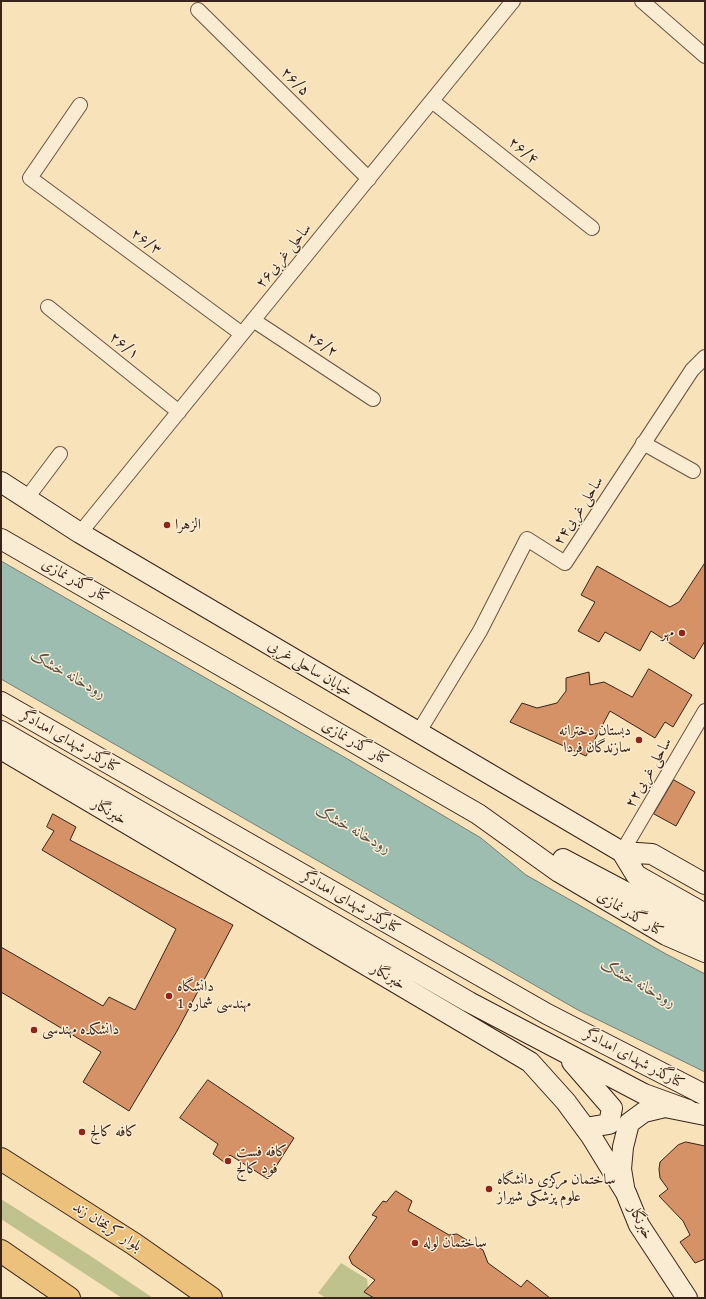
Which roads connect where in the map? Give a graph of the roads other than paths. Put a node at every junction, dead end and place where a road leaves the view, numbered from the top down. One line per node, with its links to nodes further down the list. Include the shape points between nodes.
1 (514, 1): 5 (street, ساحلی غربی۲۶)
2 (642, 1): 4 (street)
3 (198, 10): 7 (street, ۲۶/۵)
4 (705, 56)
5 (432, 101): 7 (street, ساحلی غربی۲۶); 8 (street, ۲۶/۴)
6 (80, 104): 11 (street, ۲۶/۳, via 30,178)
7 (368, 179): 10 (street, ساحلی غربی۲۶)
8 (592, 228)
9 (48, 307): 14 (street, ۲۶/۱)
10 (253, 320): 11 (street, ساحلی غربی۲۶); 13 (street, ۲۶/۲)
11 (242, 334): 14 (street, ساحلی غربی۲۶)
12 (705, 357): 15 (street, ساحلی غربی۲۴, via 692,370)
13 (373, 399)
14 (179, 412): 20 (street, ساحلی غربی۲۶)
15 (643, 443): 17 (street); 25 (street, ساحلی غربی۲۴, via 565,563 527,539 480,631)
16 (60, 454): 19 (street)
17 (693, 471)
18 (1, 482): 19 (main road, خیابان ساحلی غربی)
19 (27, 498): 20 (main road, خیابان ساحلی غربی)
20 (80, 533): 25 (main road, خیابان ساحلی غربی)
21 (1, 539): 27 (main road, کنار گذر نمازی)
22 (1, 702): 34 (main road, کنارگذر شهدای امدادگر, via 547,1014)
23 (705, 711): 28 (street, ساحلی غربی۲۲)
24 (1, 731): 33 (main road, via 469,1002)
25 (418, 732): 28 (main road, خیابان ساحلی غربی)
26 (1, 749): 36 (main road, خبرنگار, via 530,1062 566,1102)
27 (478, 814): 31 (main road); 32 (main road, کنار گذر نمازی, via 559,872 666,935)
28 (622, 852): 29 (main road, خیابان ساحلی غربی, via 652,854); 30 (main road, خیابان ساحلی غربی, via 636,875)
29 (705, 884)
30 (705, 914)
31 (705, 934)
32 (705, 952)
33 (562, 1051): 35 (main road, via 644,1094); 36 (main road, via 612,1108 609,1124)
34 (705, 1095)
35 (697, 1113): 38 (main road, via 665,1107 644,1112 629,1123 621,1169)
36 (585, 1128): 38 (main road, خبرنگار)
37 (1, 1159): 41 (main road, بلوار کریمخان زند, via 134,1244)
38 (626, 1193): 42 (main road, خبرنگار, via 639,1225)
39 (1, 1251): 40 (main road)
40 (69, 1298)
41 (211, 1298)
42 (687, 1298)

